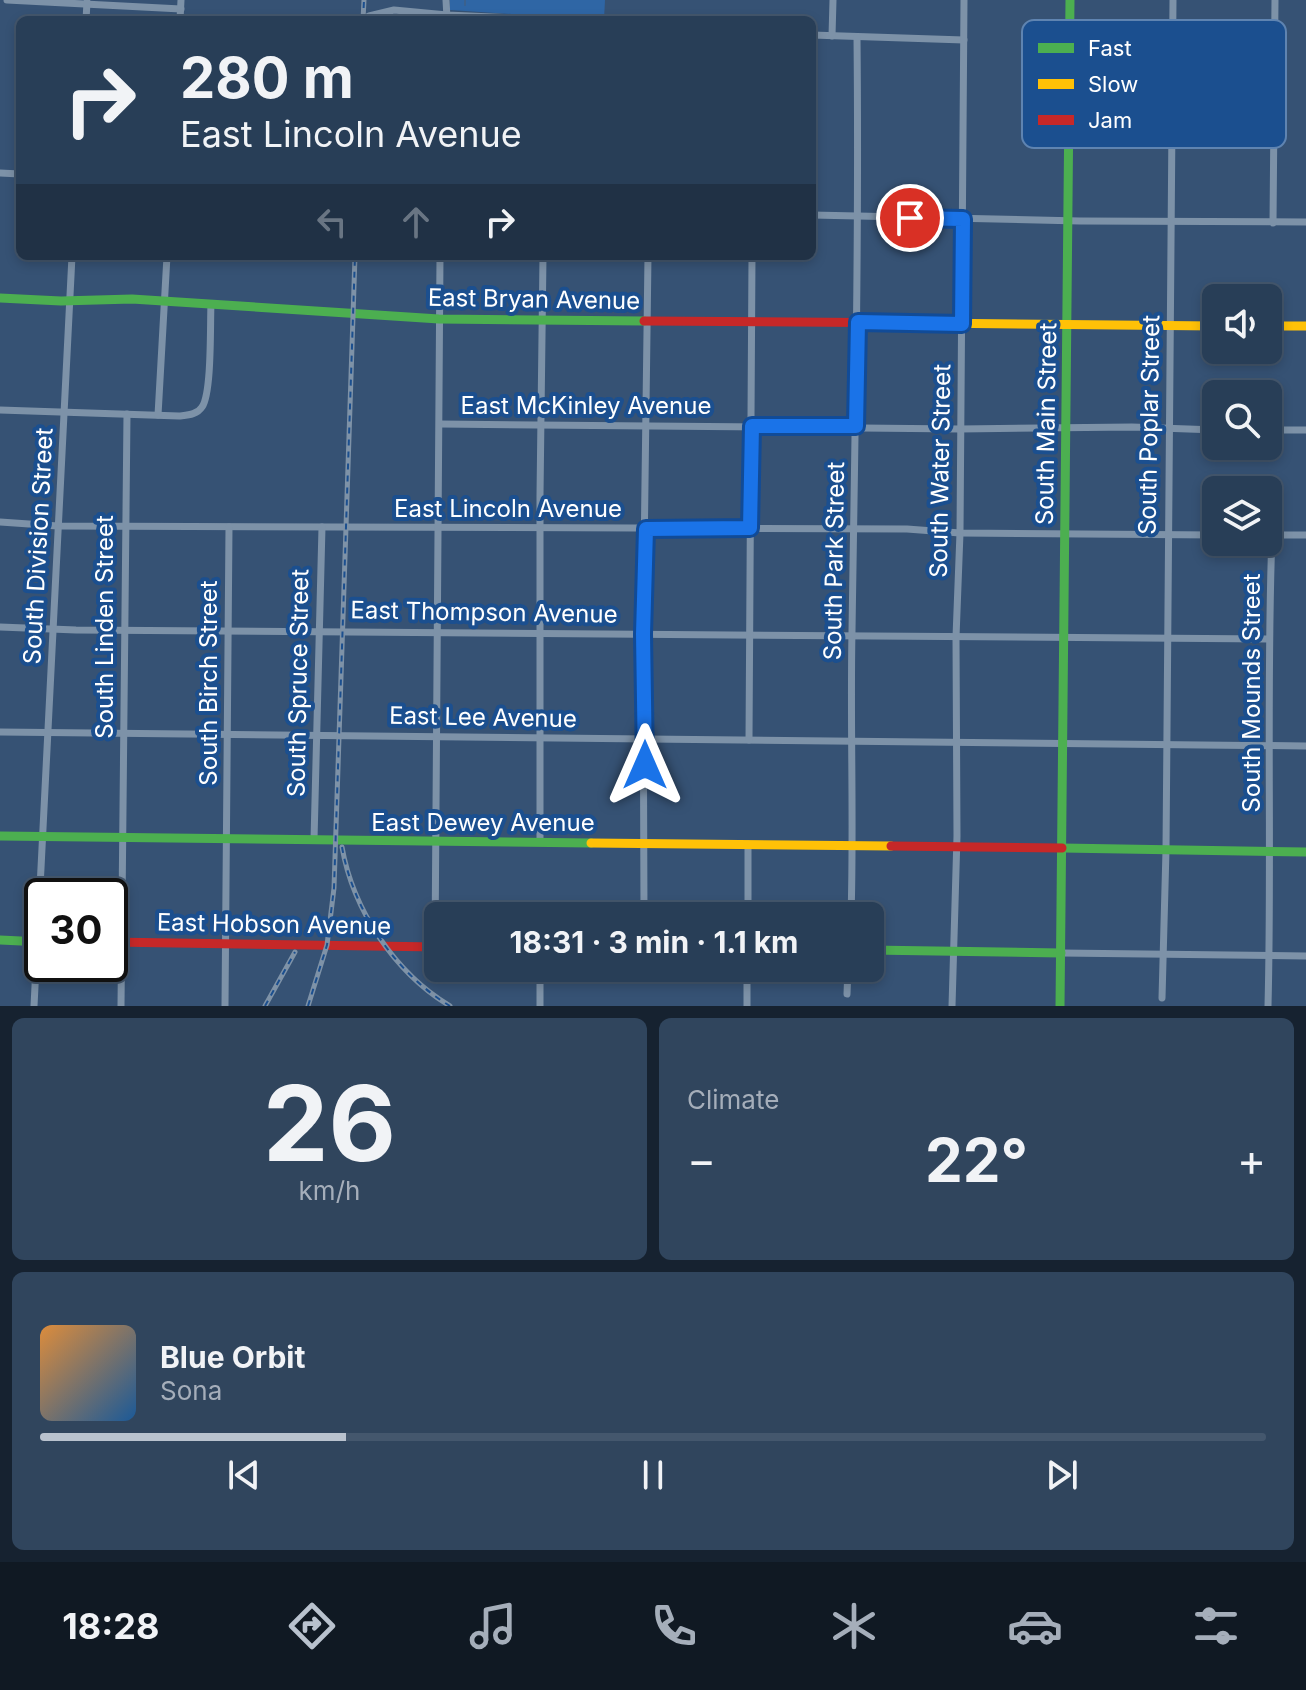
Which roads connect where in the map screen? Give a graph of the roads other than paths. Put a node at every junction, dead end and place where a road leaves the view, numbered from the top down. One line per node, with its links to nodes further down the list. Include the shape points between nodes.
1 (7, 0): 7 (street)
2 (833, 0): 15 (street)
3 (964, 0): 17 (street, South Water Street)
4 (1070, 0): 11 (main road, South Main Street)
5 (1173, 0): 12 (street, South Poplar Street)
6 (1275, 0): 13 (street)
7 (87, 2): 8 (street)
8 (181, 4)
9 (369, 16): 10 (street, via 394,10)
10 (434, 16)
11 (1070, 20)
12 (1173, 20)
13 (1275, 20)
14 (816, 35): 15 (street)
15 (832, 36): 16 (street)
16 (857, 37): 17 (street); 22 (street, South Park Street)
17 (964, 40): 23 (street, South Water Street)
18 (1069, 148): 24 (main road, South Main Street)
19 (1172, 148): 25 (street, South Poplar Street)
20 (1274, 148): 27 (street)
21 (816, 215): 22 (street)
22 (857, 216): 23 (street); 42 (street, South Park Street)
23 (963, 219): 24 (street); 43 (street, South Water Street)
24 (1068, 221): 25 (street); 44 (main road, South Main Street)
25 (1171, 222): 27 (street); 45 (street, South Poplar Street)
26 (1306, 222): 27 (street)
27 (1273, 223)
28 (72, 260): 35 (street, South Division Street)
29 (167, 260): 36 (street)
30 (440, 260): 38 (street)
31 (543, 260): 39 (street)
32 (648, 260): 40 (street)
33 (752, 260): 41 (street)
34 (0, 298): 35 (main road, East Bryan Avenue)
35 (70, 300): 36 (main road, East Bryan Avenue); 50 (street, South Division Street)
36 (164, 301): 37 (main road, East Bryan Avenue); 52 (street)
37 (211, 304): 38 (main road, East Bryan Avenue); 52 (street, via 202,408 190,415)
38 (439, 319): 39 (main road, East Bryan Avenue); 54 (street)
39 (544, 319): 40 (main road, East Bryan Avenue); 53 (street)
40 (648, 320): 41 (main road, East Bryan Avenue); 55 (street)
41 (753, 322): 42 (main road, East Bryan Avenue); 56 (street)
42 (858, 322): 43 (main road, East Bryan Avenue); 57 (street, South Park Street)
43 (962, 324): 44 (main road, East Bryan Avenue); 60 (street, South Water Street)
44 (1068, 325): 45 (main road, East Bryan Avenue); 58 (main road, South Main Street)
45 (1170, 326): 46 (main road, East Bryan Avenue); 59 (street, South Poplar Street)
46 (1202, 326)
47 (1282, 326): 48 (main road)
48 (1306, 326)
49 (0, 410): 50 (street)
50 (64, 413): 51 (street); 66 (street, South Division Street)
51 (127, 414): 52 (street); 65 (street, South Linden Street)
52 (158, 415)
53 (541, 423): 54 (street, East McKinley Avenue); 55 (street, East McKinley Avenue); 70 (street)
54 (440, 424): 69 (street)
55 (647, 425): 56 (street, East McKinley Avenue); 72 (street)
56 (752, 426): 57 (street, East McKinley Avenue); 71 (street)
57 (856, 426): 60 (street, East McKinley Avenue); 73 (street, South Park Street)
58 (1067, 426): 59 (street, East McKinley Avenue); 60 (street, East McKinley Avenue); 75 (main road, South Main Street)
59 (1170, 428): 61 (street, East McKinley Avenue); 76 (street, South Poplar Street)
60 (960, 429): 74 (street, South Water Street)
61 (1202, 429)
62 (1282, 430): 63 (street)
63 (1306, 430)
64 (0, 522): 66 (street, East Lincoln Avenue)
65 (125, 525): 66 (street, East Lincoln Avenue); 67 (street, East Lincoln Avenue); 83 (street, South Linden Street)
66 (58, 526): 82 (street, South Division Street)
67 (229, 527): 68 (street, East Lincoln Avenue); 84 (street, South Birch Street)
68 (322, 527): 69 (street, East Lincoln Avenue); 85 (street, South Spruce Street)
69 (438, 528): 70 (street, East Lincoln Avenue); 86 (street)
70 (540, 528): 72 (street, East Lincoln Avenue); 87 (street)
71 (750, 528): 72 (street, East Lincoln Avenue); 73 (street, East Lincoln Avenue); 89 (street)
72 (646, 529): 88 (street)
73 (854, 529): 74 (street, East Lincoln Avenue); 90 (street, South Park Street)
74 (960, 533): 75 (street, East Lincoln Avenue); 91 (street, South Water Street)
75 (1064, 534): 76 (street, East Lincoln Avenue); 92 (main road, South Main Street)
76 (1168, 535): 77 (street, East Lincoln Avenue); 93 (street, South Poplar Street)
77 (1202, 535)
78 (1282, 535): 79 (street)
79 (1306, 535)
80 (1270, 556): 94 (street, South Mounds Street)
81 (0, 627): 82 (street, East Thompson Avenue)
82 (53, 630): 83 (street, East Thompson Avenue); 96 (street, South Division Street)
83 (124, 630): 84 (street, East Thompson Avenue); 97 (street, South Linden Street)
84 (228, 631): 85 (street, East Thompson Avenue); 98 (street, South Birch Street)
85 (320, 631): 86 (street, East Thompson Avenue); 99 (street, South Spruce Street)
86 (436, 632): 87 (street, East Thompson Avenue); 100 (street)
87 (541, 634): 88 (street, East Thompson Avenue); 101 (street)
88 (643, 634): 89 (street, East Thompson Avenue); 102 (street)
89 (748, 634): 90 (street, East Thompson Avenue); 103 (street)
90 (851, 635): 91 (street, East Thompson Avenue); 104 (street, South Park Street)
91 (956, 637): 92 (street, East Thompson Avenue); 105 (street, South Water Street)
92 (1063, 637): 93 (street, East Thompson Avenue); 106 (main road, South Main Street)
93 (1166, 639): 94 (street, East Thompson Avenue); 107 (street, South Poplar Street)
94 (1268, 639): 108 (street, South Mounds Street)
95 (0, 732): 96 (street, East Lee Avenue)
96 (48, 734): 97 (street, East Lee Avenue); 111 (street, South Division Street)
97 (124, 734): 98 (street, East Lee Avenue); 112 (street, South Linden Street)
98 (226, 735): 99 (street, East Lee Avenue); 113 (street, South Birch Street)
99 (317, 735): 100 (street, East Lee Avenue); 114 (street, South Spruce Street)
100 (436, 738): 101 (street, East Lee Avenue); 115 (street)
101 (539, 738): 102 (street, East Lee Avenue); 116 (street)
102 (645, 739): 103 (street, East Lee Avenue); 117 (street)
103 (749, 740): 104 (street, East Lee Avenue)
104 (853, 740): 105 (street, East Lee Avenue); 119 (street, South Park Street)
105 (958, 743): 106 (street, East Lee Avenue); 120 (street, South Water Street)
106 (1062, 744): 107 (street, East Lee Avenue); 121 (main road, South Main Street)
107 (1167, 745): 108 (street, East Lee Avenue); 122 (street, South Poplar Street)
108 (1270, 746): 109 (street, East Lee Avenue); 123 (street, South Mounds Street)
109 (1306, 746)
110 (0, 836): 111 (main road, East Dewey Avenue)
111 (43, 838): 112 (main road, East Dewey Avenue); 125 (street, South Division Street)
112 (123, 839): 113 (main road, East Dewey Avenue); 126 (street, South Linden Street)
113 (227, 840): 114 (main road, East Dewey Avenue); 134 (street, South Birch Street)
114 (314, 840): 115 (main road, East Dewey Avenue)
115 (435, 841): 116 (main road, East Dewey Avenue); 127 (street)
116 (540, 842): 117 (main road, East Dewey Avenue)
117 (644, 843): 118 (main road, East Dewey Avenue); 128 (street)
118 (748, 844): 119 (main road, East Dewey Avenue); 129 (street)
119 (853, 845): 120 (main road, East Dewey Avenue); 130 (street, South Park Street)
120 (957, 846): 121 (main road, East Dewey Avenue); 137 (street, South Water Street)
121 (1062, 848): 122 (main road, East Dewey Avenue); 138 (main road, South Main Street)
122 (1166, 850): 123 (main road, East Dewey Avenue); 139 (street, South Poplar Street)
123 (1270, 851): 124 (main road, East Dewey Avenue); 140 (street, South Mounds Street)
124 (1306, 852)
125 (42, 878)
126 (123, 878)
127 (436, 902)
128 (644, 902)
129 (748, 902)
130 (851, 902)
131 (0, 940): 132 (main road)
132 (24, 941)
133 (128, 942): 134 (main road, East Hobson Avenue)
134 (225, 944): 135 (main road, East Hobson Avenue); 151 (street, South Birch Street)
135 (424, 947)
136 (884, 950): 137 (main road)
137 (954, 951): 138 (main road); 154 (street, South Water Street)
138 (1061, 953): 139 (street); 155 (main road, South Main Street)
139 (1164, 955): 140 (street); 148 (street, South Poplar Street)
140 (1269, 956): 141 (street); 156 (street, South Mounds Street)
141 (1306, 956)
142 (36, 982): 149 (street, South Division Street)
143 (121, 982): 150 (street, South Linden Street)
144 (540, 982): 152 (street)
145 (747, 982): 153 (street)
146 (847, 982): 147 (street)
147 (847, 994)
148 (1162, 998)
149 (34, 1006)
150 (121, 1006)
151 (225, 1006)
152 (540, 1006)
153 (747, 1006)
154 (952, 1006)
155 (1060, 1006)
156 (1268, 1006)

